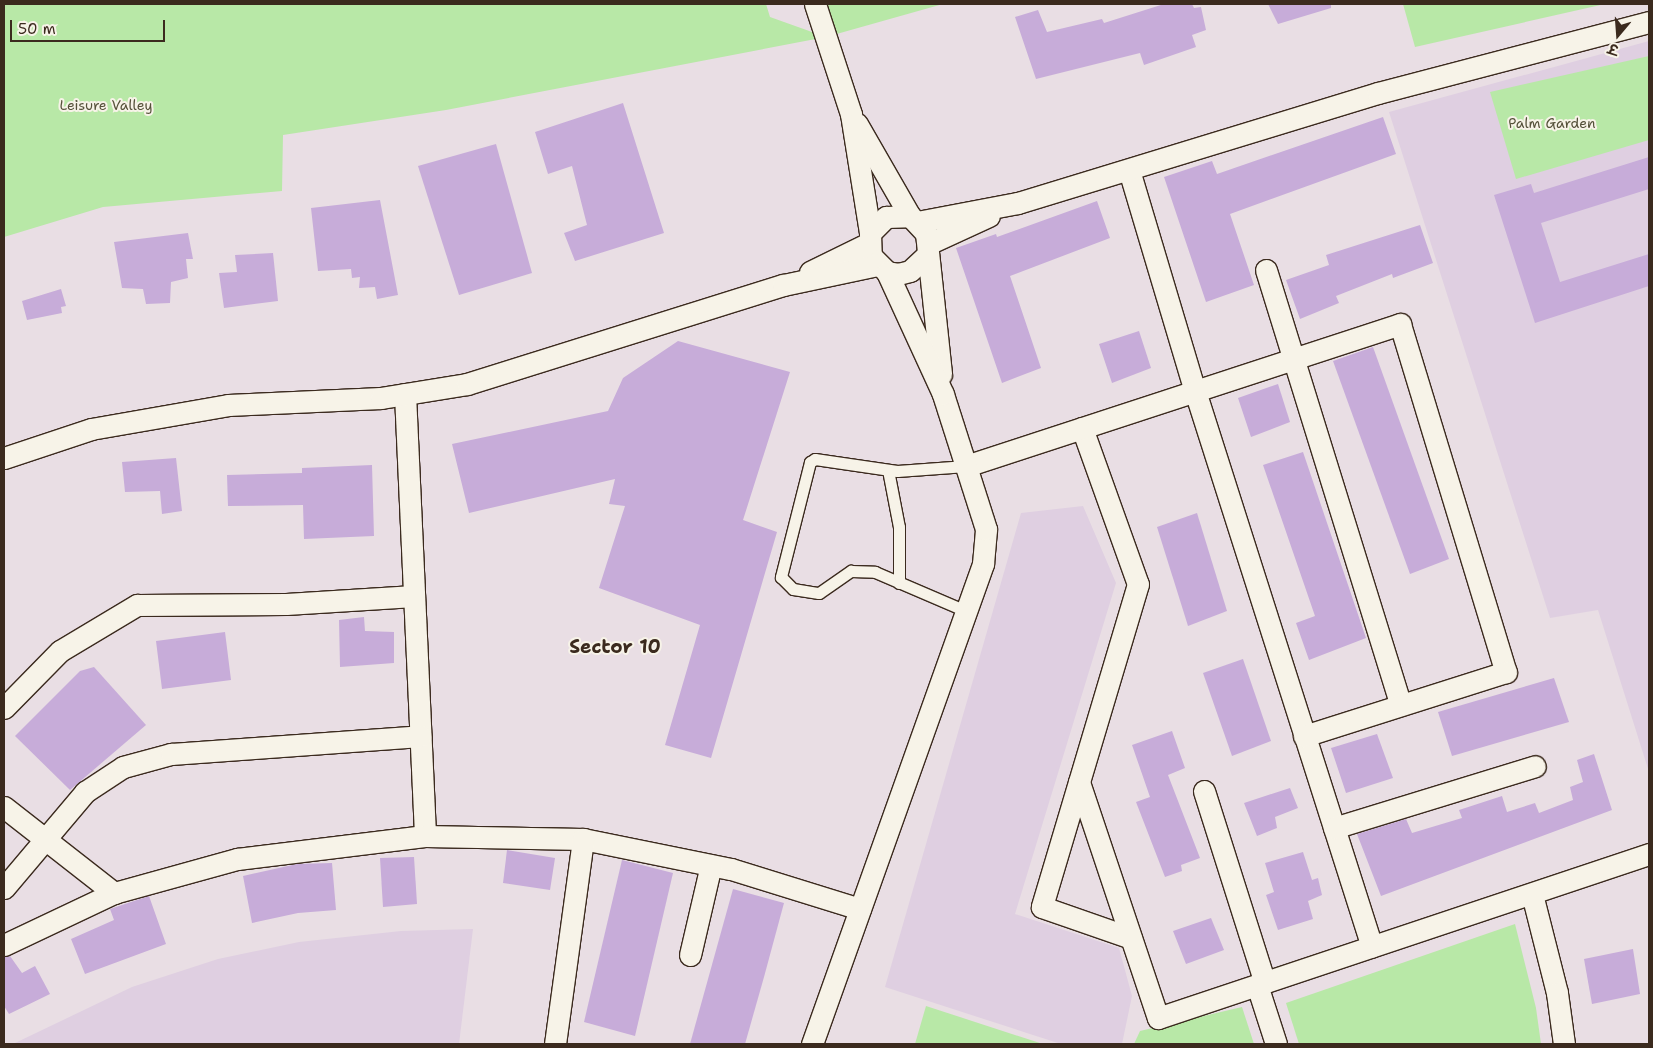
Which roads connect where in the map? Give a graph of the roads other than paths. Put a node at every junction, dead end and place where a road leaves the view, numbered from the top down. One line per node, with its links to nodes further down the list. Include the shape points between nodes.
1 (815, 4): 3 (street)
2 (1649, 22): 4 (street, via 1378,93)
3 (851, 114): 6 (street); 7 (street)
4 (1129, 170): 5 (street); 13 (street)
5 (1018, 203): 6 (street); 8 (street)
6 (914, 219): 7 (street, via 886,217); 8 (street, via 926,232)
7 (870, 238): 9 (street, via 871,256); 11 (street)
8 (927, 250): 9 (street, via 910,271); 15 (street)
9 (882, 269): 11 (street); 15 (street)
10 (1266, 270): 12 (street)
11 (783, 285): 14 (street, via 467,384)
12 (1294, 359): 13 (street); 23 (street); 23 (street, via 1400,324 1506,672)
13 (1195, 391): 16 (street); 26 (street)
14 (405, 394): 17 (street, via 381,398 228,405 91,429); 21 (street)
15 (944, 394): 18 (street)
16 (1082, 428): 18 (street); 28 (street, via 1138,584)
17 (4, 458)
18 (966, 466): 19 (lane); 22 (street, via 986,529 983,564)
19 (888, 470): 20 (lane, via 900,527); 20 (lane, via 815,459 810,462 781,577 793,589 819,593 851,571 882,574)
20 (899, 583): 22 (lane)
21 (414, 596): 24 (street, via 286,604 137,605 60,651); 25 (street)
22 (966, 611): 40 (street)
23 (1401, 705): 26 (street)
24 (4, 708)
25 (420, 736): 32 (street); 34 (street, via 171,754 123,768 85,792)
26 (1304, 736): 31 (street)
27 (1535, 766): 31 (street)
28 (1079, 782): 41 (street); 41 (street, via 1042,907)
29 (1204, 791): 45 (street)
30 (4, 807): 34 (street)
31 (1334, 828): 43 (street)
32 (425, 836): 33 (street); 38 (street, via 237,859)
33 (583, 839): 36 (street); 46 (street)
34 (45, 840): 37 (street); 38 (street)
35 (1649, 854): 39 (street)
36 (711, 865): 40 (street); 44 (street)
37 (4, 888)
38 (114, 894): 42 (street)
39 (1532, 894): 43 (street); 49 (street, via 1557,993)
40 (860, 909): 47 (street)
41 (1131, 938): 45 (street, via 1158,1018)
42 (4, 946)
43 (1372, 947): 45 (street)
44 (690, 955)
45 (1261, 984): 48 (street)
46 (555, 1044)
47 (812, 1044)
48 (1276, 1044)
49 (1564, 1044)

